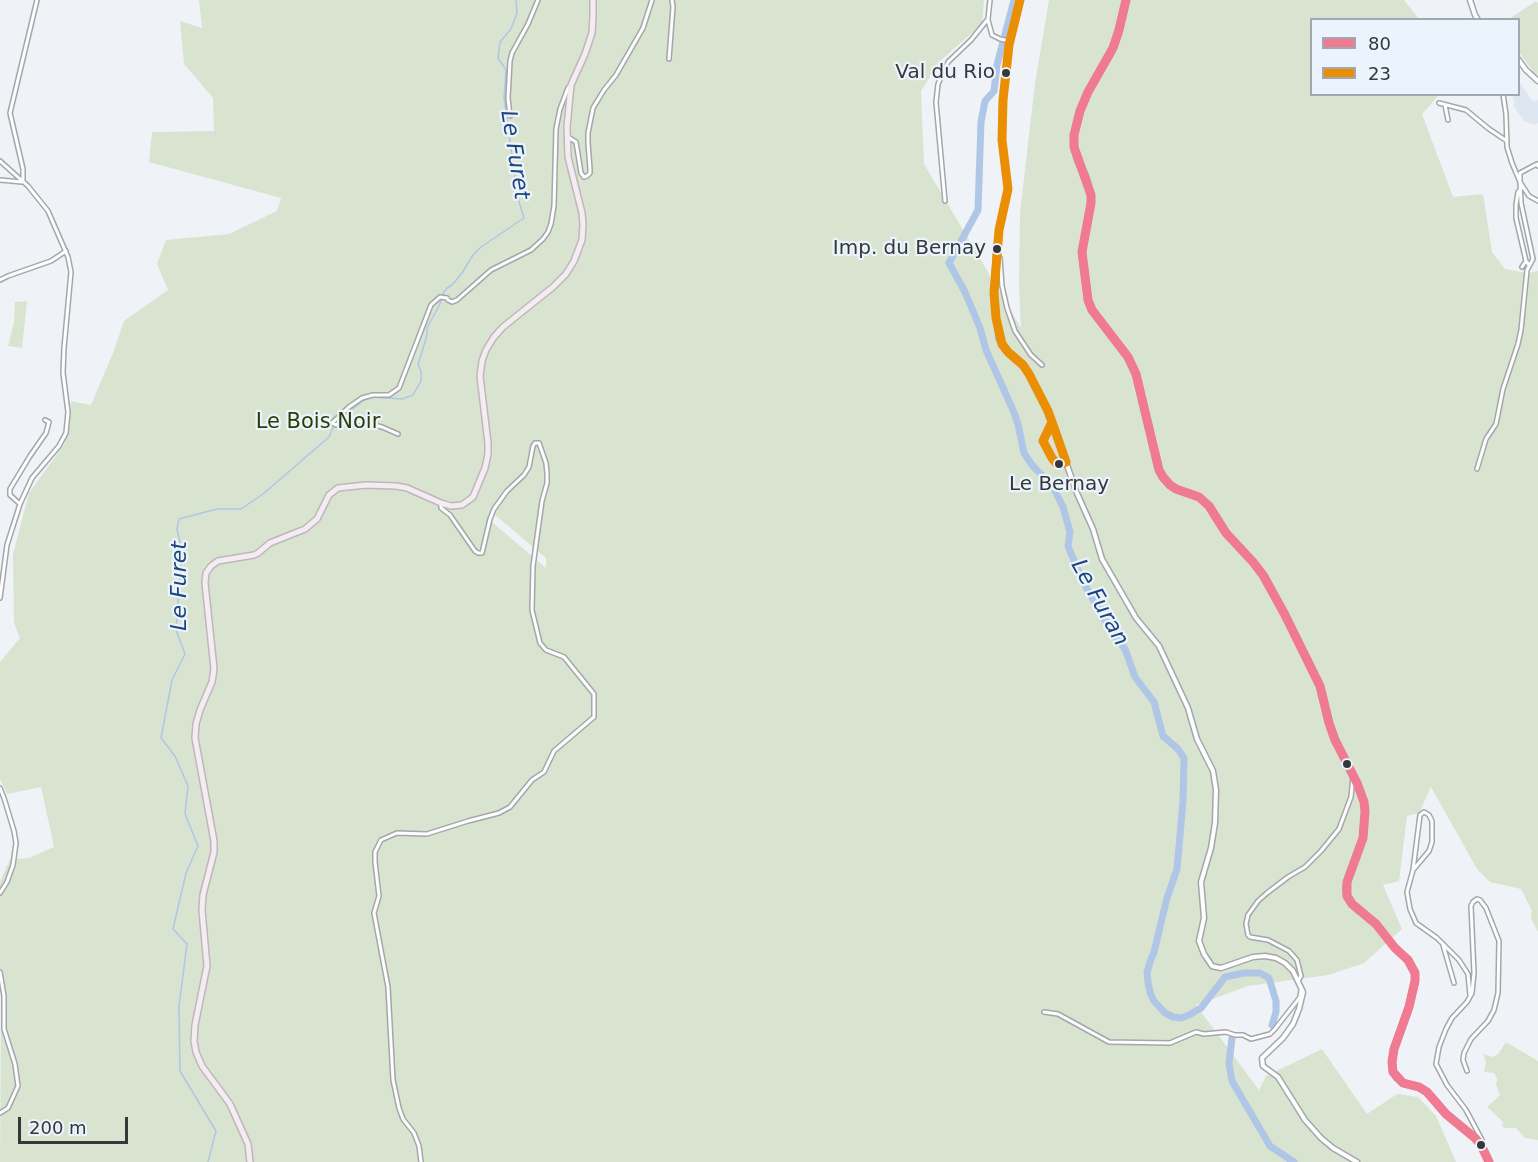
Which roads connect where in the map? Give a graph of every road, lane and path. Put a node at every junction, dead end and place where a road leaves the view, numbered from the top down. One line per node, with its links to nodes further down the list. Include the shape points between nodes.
1 (37, 0): 27 (street, via 10,113)
2 (538, 0): 20 (street, via 510,61)
3 (593, 0): 16 (main road, via 589,43)
4 (652, 0): 22 (street, via 643,28 593,108 588,133 588,176 581,173 576,142)
5 (672, 0): 13 (street)
6 (990, 0): 11 (street)
7 (1020, 0): 12 (street)
8 (1126, 0): 45 (main road, via 1113,48 1084,101 1074,135 1091,203 1082,252 1088,300 1136,374 1159,470 1170,485 1199,497 1209,506 1226,533 1263,575 1320,686 1335,740)
9 (1470, 0): 10 (street)
10 (1477, 18)
11 (988, 19): 12 (street, via 992,35); 30 (street, via 948,62 938,84 936,102)
12 (1009, 41): 33 (street, via 1002,129 1008,189)
13 (669, 59)
14 (1520, 62): 15 (street)
15 (1538, 81)
16 (571, 85): 22 (main road); 40 (street, via 564,95 556,129 554,206 548,232 531,249 491,270 457,300 441,297 431,305 401,386 389,395 362,398 334,424 353,420)
17 (1503, 96): 23 (street)
18 (1439, 103): 19 (street)
19 (1445, 105): 21 (street); 23 (street, via 1466,110)
20 (510, 116)
21 (1448, 120)
22 (567, 137): 42 (main road, via 582,213 580,248 561,279 503,327 486,350 480,368 487,429 485,468 473,497 466,503)
23 (1507, 141): 28 (street)
24 (0, 161): 27 (street)
25 (1538, 166): 28 (street, via 1520,173)
26 (0, 180): 27 (street)
27 (23, 182): 32 (street, via 48,211)
28 (1520, 182): 29 (street); 31 (street, via 1529,196)
29 (1521, 189): 34 (street, via 1516,218); 35 (street, via 1533,259)
30 (945, 201)
31 (1538, 201)
32 (66, 251): 37 (street, via 51,261); 43 (street, via 71,272 63,373 68,412 66,433 32,478)
33 (996, 255): 38 (street, via 1000,258 1002,286 1015,331 1030,355); 51 (street, via 994,293 999,339 1023,365 1035,386 1102,559 1136,618 1159,646 1213,771 1215,823 1201,890 1203,918 1199,941 1204,954 1212,966 1221,968 1253,957 1276,958 1293,971)
34 (1526, 261): 35 (street); 36 (street)
35 (1530, 265): 41 (street, via 1518,344 1496,424 1486,439)
36 (1522, 267)
37 (0, 280)
38 (1042, 365)
39 (45, 420): 43 (street, via 50,422 46,433 10,489 10,495)
40 (398, 434)
41 (1477, 469)
42 (441, 503): 59 (main road, via 396,486 338,488 329,495 317,519 305,529 270,543 254,555 218,561 206,573 214,669 195,738 214,852 202,895 207,966 194,1041 202,1066 223,1093 243,1134); 60 (street, via 475,551 482,553 494,509 524,476 533,446 538,443 548,473 533,566 532,610 540,643 546,650 564,657 594,694 594,717 554,751 544,772 532,780 510,807 427,834 397,833 381,840 375,852 380,896 374,913 388,987 393,1080 399,1108 414,1133)
43 (20, 504): 44 (street, via 7,545)
44 (0, 598)
45 (1354, 776): 51 (street, via 1339,829 1305,867 1267,893 1248,915 1248,935 1289,951 1297,960 1301,976); 58 (main road, via 1364,802 1364,827 1347,882 1347,896 1408,960 1415,973 1409,1007 1394,1049 1394,1072 1403,1083 1427,1092)
46 (0, 788): 48 (street, via 16,843 13,865)
47 (1413, 870): 47 (street, via 1420,815 1424,812 1432,821 1432,842); 49 (street, via 1407,892 1410,909 1416,923)
48 (0, 893)
49 (1442, 944): 52 (street); 54 (street, via 1468,974)
50 (0, 972): 57 (street, via 4,1029 18,1086 8,1108)
51 (1298, 981): 53 (street)
52 (1454, 983)
53 (1302, 988): 55 (street, via 1297,1001 1270,1034 1251,1039 1226,1032 1196,1032 1170,1043 1109,1042 1058,1014); 61 (street, via 1293,1024 1262,1058 1263,1066 1278,1077 1321,1138)
54 (1470, 997): 56 (street, via 1474,984 1472,906 1477,899 1486,908 1499,938 1498,993 1488,1021 1467,1045 1462,1060); 58 (street, via 1446,1029 1436,1064 1466,1110)
55 (1044, 1012)
56 (1467, 1071)
57 (0, 1113)
58 (1481, 1145): 62 (main road)
59 (250, 1162)
60 (422, 1162)
61 (1357, 1162)
62 (1489, 1162)

